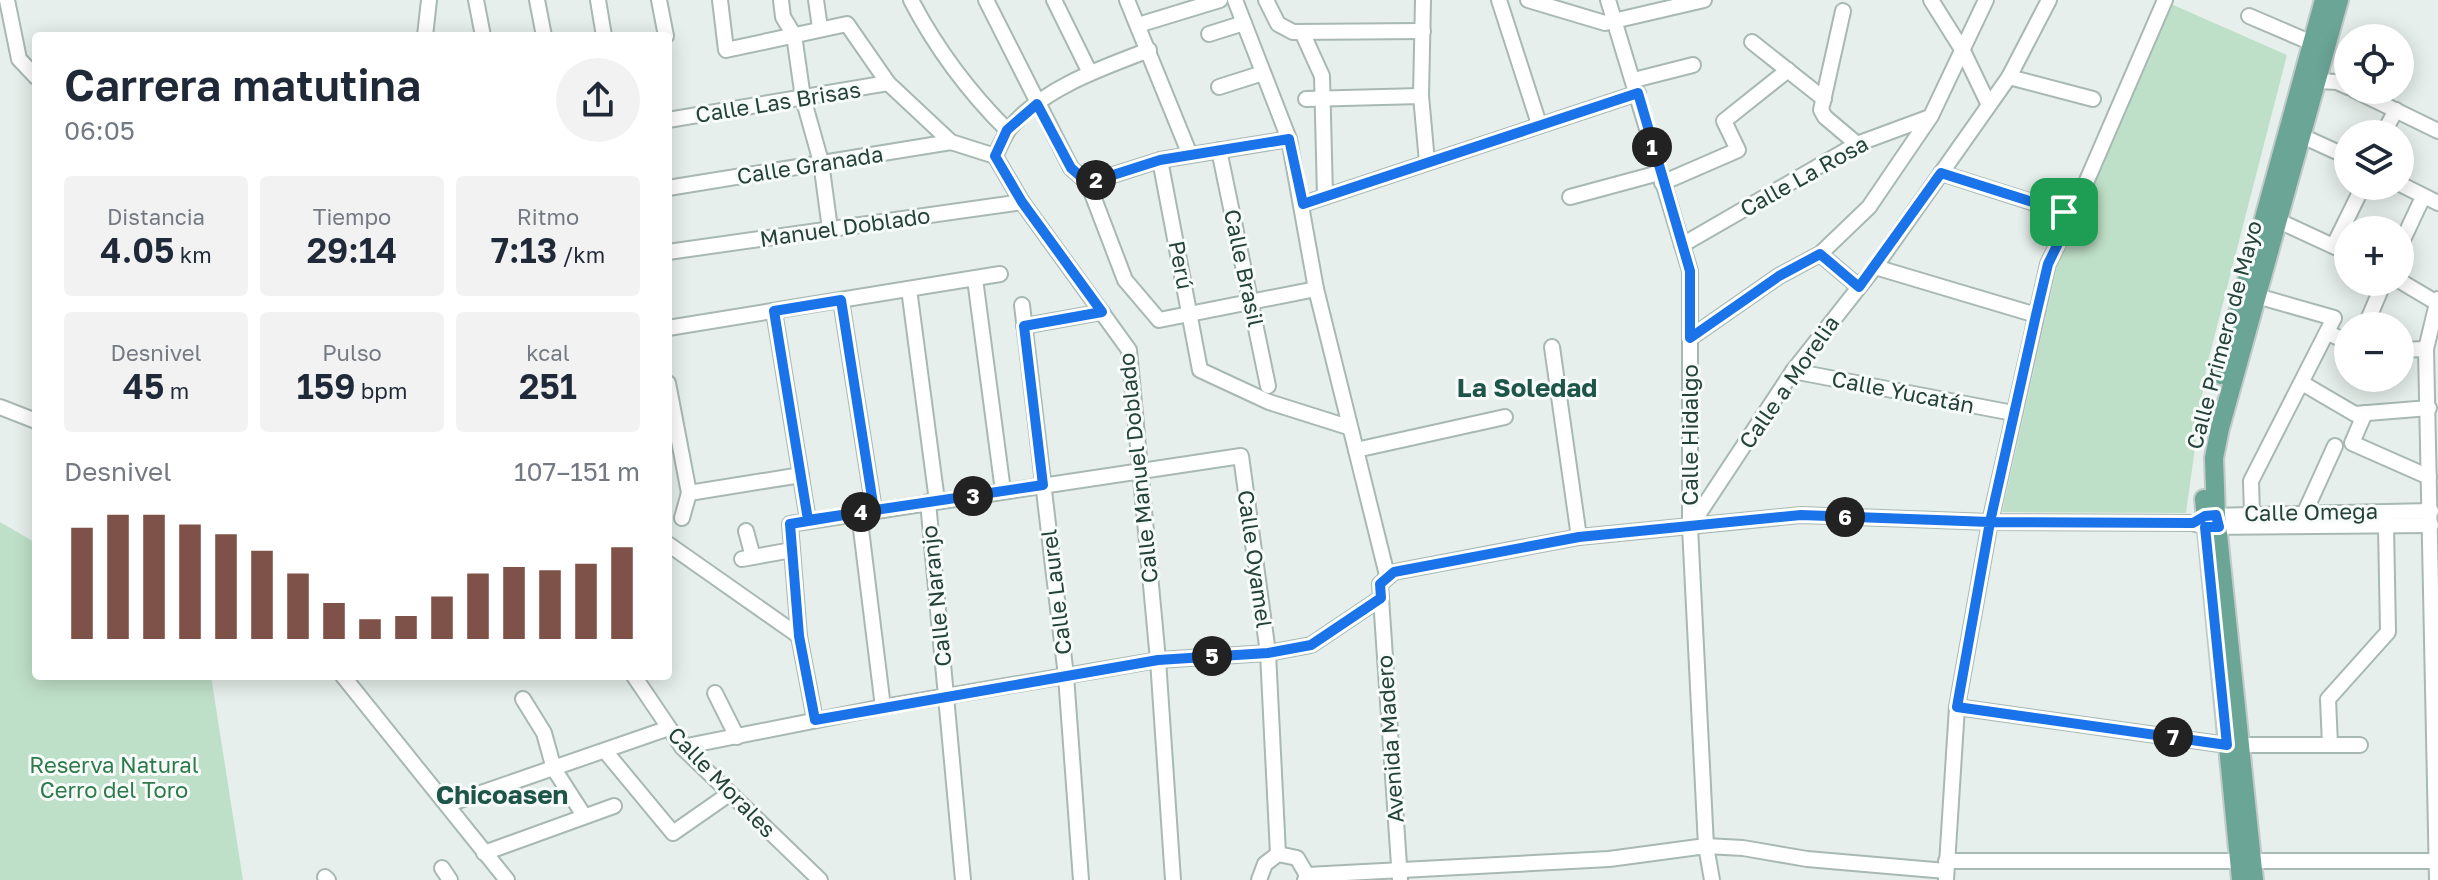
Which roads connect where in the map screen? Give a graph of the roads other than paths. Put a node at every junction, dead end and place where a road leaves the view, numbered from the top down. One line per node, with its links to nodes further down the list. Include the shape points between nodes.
1 (7, 0): 50 (street, via 19,59)
2 (429, 0): 36 (street)
3 (476, 0): 37 (street)
4 (537, 0): 38 (street)
5 (598, 0): 39 (street)
6 (659, 0): 40 (street)
7 (720, 0): 43 (street, via 726,50)
8 (781, 0): 43 (street, via 783,17)
9 (816, 0): 34 (street)
10 (911, 0): 74 (street, via 966,90)
11 (986, 0): 65 (street)
12 (1054, 0): 51 (street)
13 (1127, 0): 33 (street)
14 (1220, 0): 33 (street)
15 (1235, 0): 32 (street)
16 (1266, 0): 41 (street, via 1278,24)
17 (1423, 0): 35 (street)
18 (1499, 0): 72 (street)
19 (1528, 0): 31 (street, via 1605,23)
20 (1608, 0): 31 (street, Calle Hidalgo)
21 (1704, 0): 31 (street)
22 (1931, 0): 47 (street)
23 (1986, 0): 47 (street)
24 (2049, 0): 53 (street, Calle a Morelia)
25 (2155, 0): 97 (street)
26 (2165, 0): 97 (street)
27 (2324, 0): 45 (main road, Calle Primero de Mayo)
28 (2339, 0): 45 (main road, Calle Primero de Mayo)
29 (1843, 11): 66 (street)
30 (2249, 16): 45 (street)
31 (1615, 21): 57 (street, Calle Hidalgo)
32 (1244, 23): 42 (street); 52 (street)
33 (1138, 25): 46 (street)
34 (820, 28): 43 (street); 56 (street, via 847,24)
35 (1423, 31): 41 (street); 59 (street)
36 (425, 32)
37 (482, 32)
38 (543, 32)
39 (603, 32)
40 (665, 32)
41 (1302, 32): 62 (street)
42 (1209, 34)
43 (794, 35): 60 (street)
44 (1752, 42): 49 (street)
45 (2319, 46): 54 (main road, Calle Primero de Mayo); 112 (main road, Calle Primero de Mayo)
46 (1149, 50): 51 (street); 82 (street)
47 (1963, 51): 64 (street); 69 (street)
48 (1693, 65): 57 (street)
49 (1788, 70): 66 (street); 87 (street, via 1724,121 1738,150)
50 (32, 73)
51 (1090, 73): 65 (street)
52 (1263, 73): 58 (street); 76 (street)
53 (2009, 77): 63 (street); 64 (street, Calle a Morelia)
54 (2318, 81): 55 (street); 75 (main road, Calle Primero de Mayo)
55 (2334, 82)
56 (888, 83): 60 (street, Calle Las Brisas); 77 (street)
57 (1636, 86): 72 (street); 87 (street, Calle Hidalgo)
58 (1219, 87)
59 (1421, 96): 62 (street); 85 (street)
60 (803, 98): 70 (street, Calle Las Brisas); 84 (street)
61 (1306, 99): 62 (street)
62 (1326, 99): 91 (street)
63 (2093, 99)
64 (1988, 103): 86 (street, Calle a Morelia)
65 (1037, 104): 74 (street); 88 (street, via 1071,168)
66 (1822, 104): 78 (street, via 1825,117)
67 (2383, 104): 68 (street)
68 (2396, 110): 71 (street); 73 (street)
69 (1931, 116): 78 (street, Calle La Rosa); 104 (street, via 1869,207)
70 (672, 119)
71 (2391, 120)
72 (1539, 124): 85 (street)
73 (2438, 131)
74 (1007, 133): 81 (street)
75 (2302, 136): 80 (street); 99 (main road, Calle Primero de Mayo)
76 (1289, 139): 79 (street); 96 (street)
77 (951, 142): 81 (street); 84 (street, Calle Granada)
78 (1857, 144): 101 (street, Calle La Rosa)
79 (1219, 150): 82 (street); 114 (street, Calle Brasil)
80 (2334, 151)
81 (997, 154): 94 (street, Calle Manuel Doblado)
82 (1190, 155): 83 (street)
83 (1160, 160): 88 (street); 119 (street, Perú)
84 (821, 162): 89 (street, Calle Granada); 100 (street)
85 (1427, 162): 91 (street)
86 (1941, 173): 97 (street); 105 (street, Calle a Morelia)
87 (1661, 178): 92 (street); 101 (street, Calle Hidalgo)
88 (1088, 183): 119 (street, via 1125,280 1159,320)
89 (672, 187)
90 (2414, 192): 93 (street)
91 (1325, 196): 96 (street)
92 (1570, 197)
93 (2423, 197): 95 (street); 98 (street)
94 (1022, 202): 100 (street, Manuel Doblado); 118 (street, Calle Manuel Doblado)
95 (2438, 203)
96 (1303, 204): 111 (street)
97 (2068, 214): 120 (street)
98 (2414, 216)
99 (2279, 221): 102 (street); 112 (main road, Calle Primero de Mayo)
100 (830, 229): 103 (street, Manuel Doblado)
101 (1682, 245): 125 (street, Calle Hidalgo, via 1690,271)
102 (2334, 245)
103 (672, 251)
104 (1820, 254): 108 (street); 125 (street)
105 (1875, 267): 108 (street, Calle a Morelia); 120 (street)
106 (1000, 274): 107 (street)
107 (975, 279): 110 (street); 145 (street)
108 (1859, 287): 128 (street, Calle a Morelia)
109 (2414, 288): 115 (street)
110 (909, 289): 113 (street); 147 (street, Calle Naranjo)
111 (1316, 289): 114 (street); 138 (street)
112 (2250, 294): 123 (street, via 2334,318); 155 (main road, Calle Primero de Mayo, via 2214,458)
113 (841, 300): 117 (street); 148 (street)
114 (1251, 301): 119 (street); 130 (street, Calle Brasil)
115 (2438, 301): 126 (street)
116 (1022, 305): 121 (street, Calle Laurel)
117 (774, 311): 122 (street); 142 (street)
118 (1102, 312): 121 (street); 141 (street, Calle Manuel Doblado, via 1129,350)
119 (1190, 313): 138 (street, Perú, via 1200,370 1269,402)
120 (2036, 315): 134 (street)
121 (1024, 326): 144 (street, Calle Laurel)
122 (672, 327)
123 (2328, 333): 124 (street); 129 (street)
124 (2334, 336)
125 (1690, 338): 157 (street, Calle Hidalgo)
126 (2430, 342): 133 (street)
127 (1552, 347): 159 (street)
128 (1793, 371): 134 (street, Calle Yucatán); 157 (street, Calle a Morelia)
129 (2302, 383): 135 (street, via 2343,409); 150 (street, via 2251,481)
130 (1268, 386)
131 (672, 404): 146 (street)
132 (0, 407): 137 (street)
133 (2429, 408): 135 (street); 143 (street)
134 (2013, 413): 154 (street)
135 (2365, 413): 143 (street, via 2352,443)
136 (1505, 417): 140 (street)
137 (32, 419)
138 (1348, 427): 140 (street)
139 (2335, 446): 149 (street)
140 (1356, 450): 162 (street)
141 (1141, 470): 144 (street); 166 (street, Calle Oyamel, via 1241,456); 167 (street, Calle Manuel Doblado)
142 (801, 475): 146 (street); 153 (street)
143 (2429, 477): 152 (street)
144 (1043, 485): 145 (street); 168 (street, Calle Laurel)
145 (1003, 491): 147 (street)
146 (689, 493): 151 (street)
147 (932, 502): 148 (street); 172 (street, Calle Naranjo)
148 (866, 512): 153 (street); 174 (street)
149 (2305, 512): 150 (street, Calle Omega); 152 (street, Calle Omega)
150 (2252, 513): 155 (street, Calle Omega)
151 (682, 518)
152 (2431, 518): 156 (street, Calle Omega); 164 (street)
153 (808, 520): 161 (street, via 790,524)
154 (1990, 522): 155 (street, Calle Omega); 157 (street, Calle Omega, via 1801,515); 175 (street)
155 (2208, 522): 156 (street, Calle Omega); 179 (main road, Calle Primero de Mayo)
156 (2386, 526): 180 (street, via 2388,632 2328,699)
157 (1690, 527): 159 (street, Calle Omega); 189 (street, Calle Hidalgo)
158 (746, 531): 161 (street, via 748,558)
159 (1579, 537): 162 (street, Calle Omega)
160 (672, 547): 165 (street)
161 (792, 550): 165 (street)
162 (1387, 575): 163 (street, Avenida Madero, via 1380,584)
163 (1381, 598): 166 (street, via 1311,645); 195 (street, Avenida Madero)
164 (2436, 599): 192 (street)
165 (799, 636): 176 (street)
166 (1268, 653): 167 (street); 191 (street, Calle Oyamel)
167 (1158, 660): 168 (street); 201 (street, Calle Manuel Doblado)
168 (1066, 676): 172 (street); 200 (street, Calle Laurel)
169 (346, 680): 186 (street)
170 (637, 680): 177 (street, Calle Morales)
171 (715, 693): 178 (street)
172 (946, 698): 174 (street); 199 (street, Calle Naranjo)
173 (523, 699): 184 (street, via 544,733)
174 (883, 707): 176 (street)
175 (1957, 707): 179 (street); 193 (street)
176 (815, 720): 178 (street)
177 (669, 728): 182 (street, Calle Morales); 183 (street)
178 (737, 737): 182 (street)
179 (2234, 744): 180 (street); 194 (main road, Calle Primero de Mayo)
180 (2330, 745): 181 (street)
181 (2360, 745)
182 (682, 747): 185 (street, Calle Morales)
183 (605, 751): 184 (street); 185 (street, via 673,833)
184 (554, 769): 186 (street); 188 (street)
185 (729, 794): 198 (street, Calle Morales)
186 (449, 804): 190 (street)
187 (614, 806): 188 (street)
188 (583, 814): 190 (street)
189 (1706, 846): 193 (street); 195 (street, via 1609,859); 203 (street, Calle Hidalgo)
190 (484, 853): 197 (street)
191 (1278, 854): 196 (street, via 1297,858); 202 (street, via 1265,864)
192 (2437, 861): 194 (street); 204 (street)
193 (1946, 871): 194 (street)
194 (2246, 871)
195 (1400, 874): 196 (street)
196 (1306, 877)
197 (500, 878)
198 (820, 880)
199 (963, 880)
200 (1081, 880)
201 (1173, 880)
202 (1260, 880)
203 (1712, 880)
204 (2437, 880)

